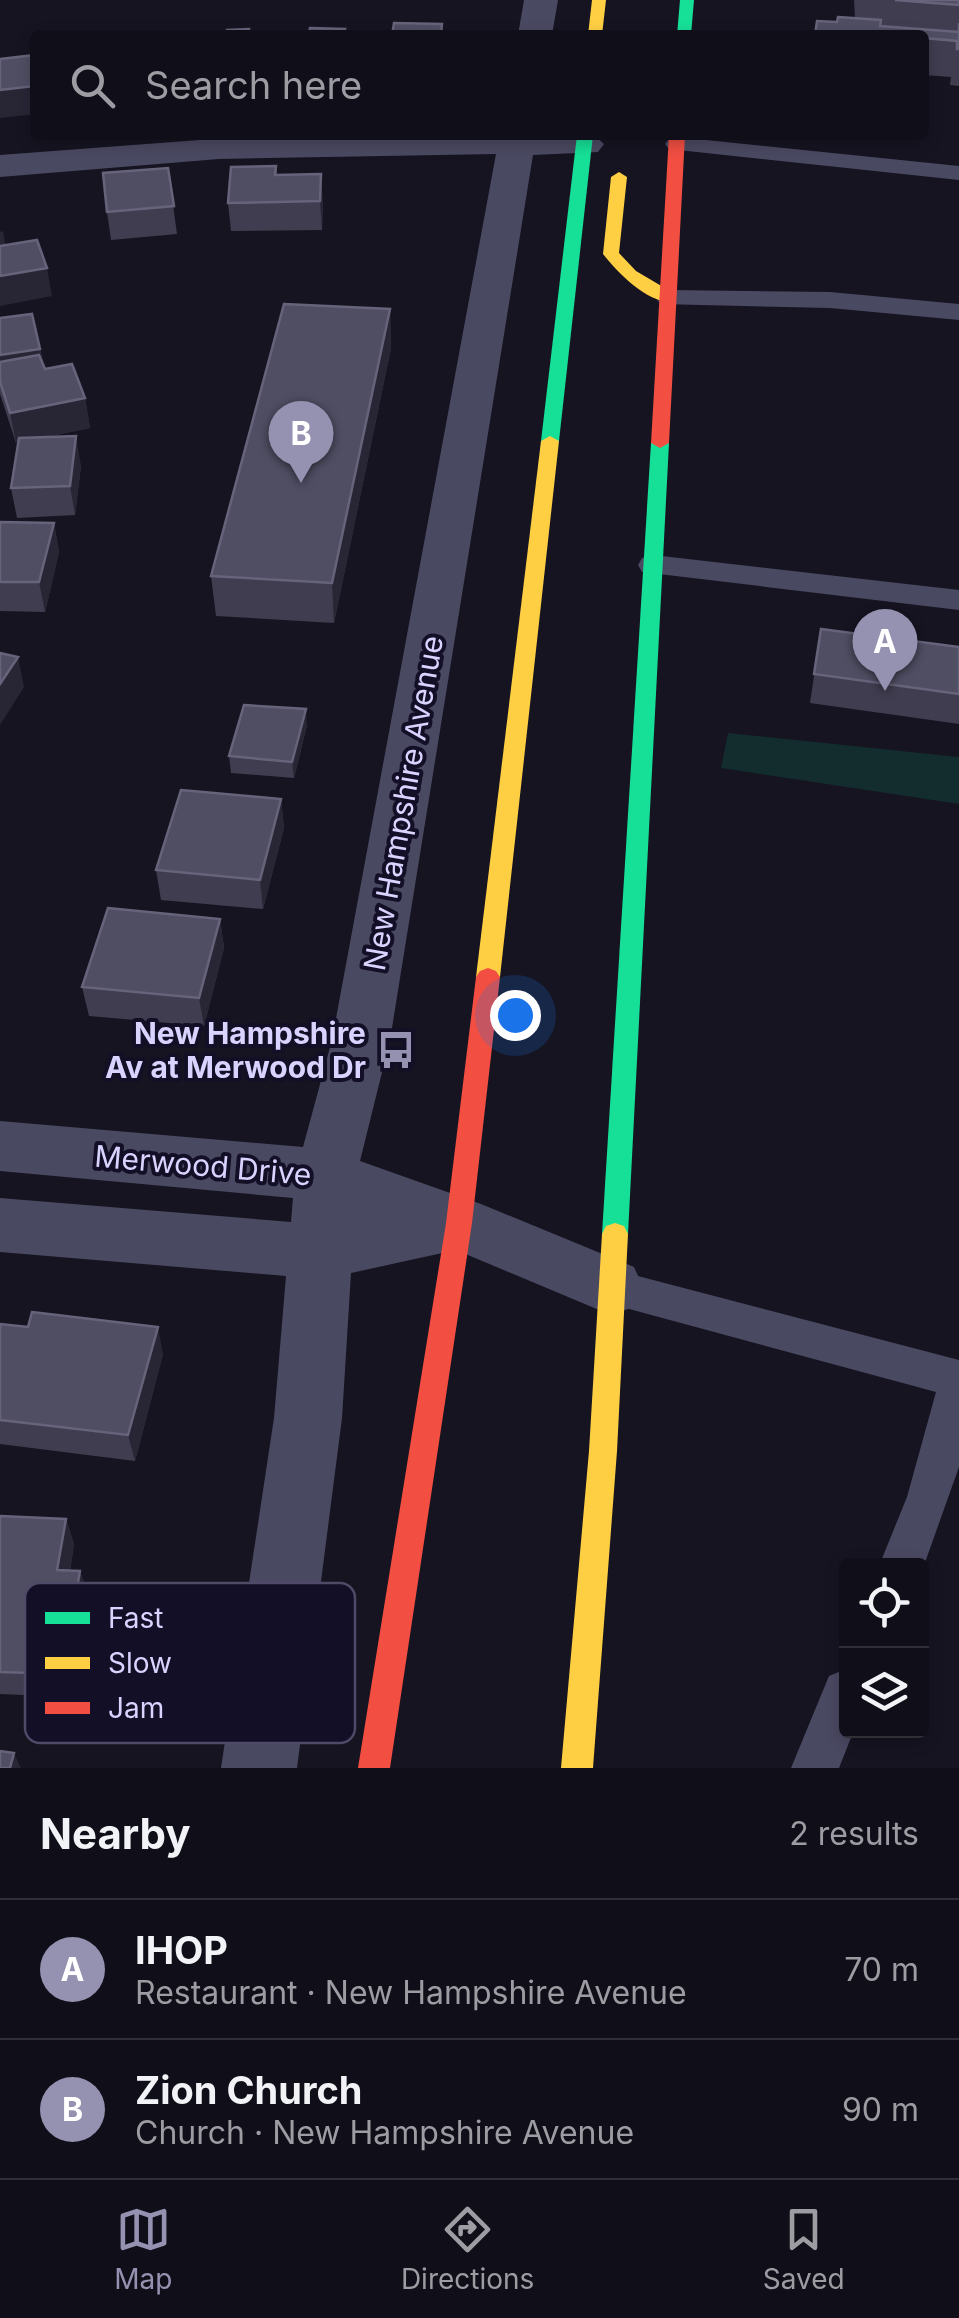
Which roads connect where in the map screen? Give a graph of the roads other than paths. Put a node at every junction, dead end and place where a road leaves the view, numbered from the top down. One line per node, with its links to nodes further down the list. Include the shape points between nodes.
1 (541, 0): 4 (street)
2 (599, 0): 5 (main road)
3 (687, 0): 6 (main road)
4 (536, 30)
5 (596, 30)
6 (684, 30)
7 (460, 140): 12 (street, via 239,146)
8 (517, 140): 19 (street, New Hampshire Avenue, via 361,1040)
9 (585, 140): 20 (main road)
10 (677, 140): 13 (lane); 14 (main road)
11 (621, 155): 14 (main road, via 611,254 630,276)
12 (0, 166)
13 (959, 172)
14 (669, 298): 15 (lane, via 830,300); 16 (main road)
15 (959, 312)
16 (654, 565): 17 (lane); 23 (main road)
17 (959, 600)
18 (0, 1146): 19 (street, Merwood Drive)
19 (326, 1176): 20 (street, Merwood Drive); 22 (street, New Hampshire Avenue)
20 (459, 1223): 22 (street); 23 (street, Merwood Drive); 30 (main road)
21 (0, 1225): 22 (street)
22 (320, 1252): 26 (street, New Hampshire Avenue, via 308,1418)
23 (610, 1287): 24 (lane); 31 (main road)
24 (959, 1382): 25 (lane, via 929,1498)
25 (903, 1558)
26 (284, 1583)
27 (839, 1710): 32 (lane)
28 (262, 1743): 29 (street, New Hampshire Avenue)
29 (258, 1768)
30 (374, 1768)
31 (577, 1768)
32 (815, 1768)

